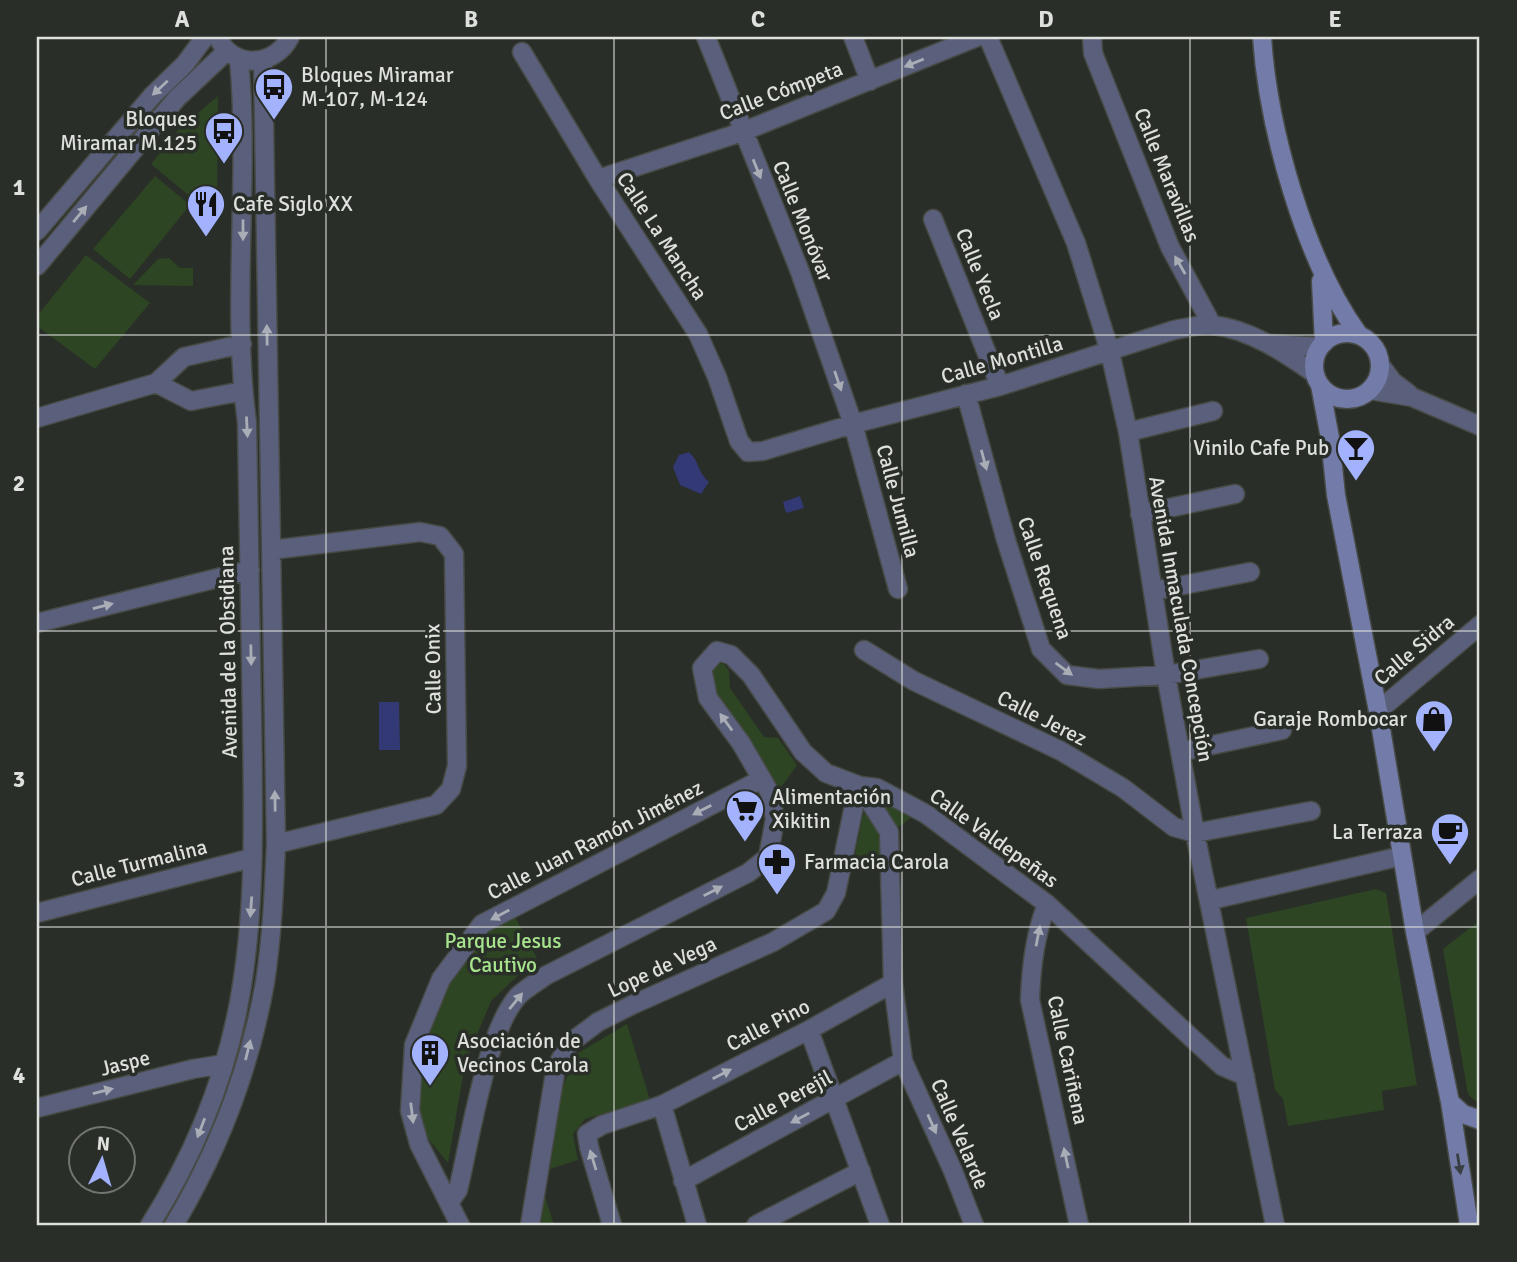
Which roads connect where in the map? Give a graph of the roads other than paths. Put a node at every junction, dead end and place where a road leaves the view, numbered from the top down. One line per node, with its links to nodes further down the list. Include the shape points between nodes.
1 (205, 37): 16 (street, one-way to 16)
2 (290, 37): 11 (street, via 274,56)
3 (705, 37): 13 (street, Calle Monóvar)
4 (853, 37): 12 (street)
5 (977, 37): 12 (street, Calle Cómpeta, one-way to 12)
6 (988, 37): 24 (street, Avenida Inmaculada Concepción, via 1076,243)
7 (1092, 37): 19 (street, Calle Maravillas, one-way to 7, via 1170,247 1093,53)
8 (1262, 37): 17 (street, via 1279,142)
9 (228, 49): 11 (street, via 251,62); 18 (street, one-way to 9, via 177,97); 21 (street, Avenida de la Obsidiana, one-way to 21, via 243,113)
10 (522, 51): 14 (street, Calle La Mancha)
11 (263, 61): 43 (street, Avenida de la Obsidiana, one-way to 11)
12 (870, 80): 13 (street, Calle Cómpeta)
13 (742, 132): 14 (street, Calle Cómpeta); 36 (street, Calle Monóvar, one-way to 36, via 799,270)
14 (598, 179): 40 (street, Calle La Mancha, via 698,334 739,441)
15 (933, 219): 28 (street, Calle Yecla)
16 (37, 231)
17 (1318, 257): 20 (street, via 1334,297); 23 (street)
18 (37, 266)
19 (1212, 325): 22 (street, Calle Montilla); 24 (street, Calle Montilla, via 1174,331)
20 (1359, 335): 23 (street, via 1340,334); 25 (street, via 1374,347)
21 (242, 344): 27 (street, via 184,357); 30 (street, Avenida de la Obsidiana)
22 (1268, 344): 23 (street, Calle Montilla); 26 (street, Calle Montilla)
23 (1322, 345): 26 (street, via 1316,355)
24 (1110, 352): 28 (street, Calle Montilla); 38 (street, Avenida Inmaculada Concepción)
25 (1381, 366): 29 (street); 32 (street)
26 (1318, 380): 33 (street, via 1334,397); 39 (street)
27 (156, 383): 30 (street, via 191,401); 35 (street)
28 (1000, 386): 31 (street, Calle Montilla)
29 (1370, 390): 32 (street); 33 (street)
30 (243, 391): 44 (street, Avenida de la Obsidiana, one-way to 44)
31 (967, 394): 36 (street, Calle Montilla); 52 (street, Calle Requena, one-way to 52, via 1041,649 1068,675 1099,679)
32 (1412, 397): 37 (street)
33 (1352, 399): 39 (street, via 1339,414)
34 (1213, 411): 38 (street)
35 (37, 418)
36 (853, 424): 40 (street, Calle Montilla); 46 (street, Calle Jumilla)
37 (1480, 426)
38 (1128, 432): 42 (street, Avenida Inmaculada Concepción)
39 (1330, 438): 53 (street, via 1336,495)
40 (748, 452)
41 (1236, 494): 42 (street)
42 (1140, 514): 47 (street, Avenida Inmaculada Concepción)
43 (271, 550): 60 (street, Avenida de la Obsidiana, one-way to 43); 60 (street, Calle Onix, via 421,531 440,536 454,554 457,766 451,789 436,805)
44 (250, 570): 48 (street, one-way to 44); 62 (street, Avenida de la Obsidiana, one-way to 62)
45 (1250, 572): 47 (street)
46 (898, 589)
47 (1153, 591): 52 (street, Avenida Inmaculada Concepción)
48 (37, 623)
49 (1480, 625): 53 (street, Calle Sidra)
50 (864, 650): 59 (street, Calle Jerez, via 914,681 1061,751 1174,827)
51 (1259, 659): 52 (street, Calle Requena)
52 (1166, 675): 55 (street, Avenida Inmaculada Concepción)
53 (1378, 710): 61 (street)
54 (1282, 730): 55 (street)
55 (1180, 752): 59 (street, Avenida Inmaculada Concepción)
56 (762, 779): 57 (street, Calle Valdepeñas, one-way to 57, via 708,698 702,668 717,651 731,655 751,675 803,752 826,773); 80 (street, one-way to 56, via 458,1190 487,1064 504,1017 520,995 545,976 748,873 768,857 775,819); 80 (street, Calle Juan Ramón Jiménez, one-way to 80, via 482,924 441,979 414,1045 410,1111 419,1144)
57 (860, 786): 65 (street, Calle Valdepeñas, via 877,788 926,814); 68 (street, via 889,832); 85 (street, Lope de Vega, via 836,893 826,911 773,942 598,1022 570,1042 556,1068)
58 (1311, 811): 59 (street)
59 (1195, 834): 64 (street, Avenida Inmaculada Concepción)
60 (276, 844): 83 (street, Avenida de la Obsidiana, one-way to 60, via 214,1149 248,1053 264,983)
61 (1402, 856): 64 (street); 67 (street)
62 (253, 858): 66 (street, Calle Turmalina); 71 (street, Avenida de la Obsidiana, one-way to 71, via 242,986)
63 (1480, 879): 67 (street)
64 (1210, 900): 72 (street, Avenida Inmaculada Concepción)
65 (1047, 904): 72 (street, Calle Valdepeñas, via 1222,1066); 91 (street, Calle Cariñena, one-way to 65, via 1030,1000 1030,976)
66 (37, 913)
67 (1415, 932): 74 (street)
68 (894, 983): 69 (street, Calle Pino); 70 (street, Calle Velarde)
69 (809, 1030): 73 (street); 75 (street, Calle Pino, one-way to 69)
70 (903, 1061): 73 (street, Calle Perejil); 90 (street, Calle Velarde, one-way to 90)
71 (224, 1065): 76 (street, Jaspe, one-way to 71); 82 (street, Avenida de la Obsidiana, one-way to 82, via 200,1133)
72 (1245, 1076): 92 (street, Avenida Inmaculada Concepción)
73 (835, 1099): 78 (street); 79 (street, Calle Perejil, one-way to 79)
74 (1450, 1102): 77 (street, via 1463,1114); 81 (street, one-way to 81)
75 (662, 1105): 79 (street); 86 (street, Calle Pino, one-way to 75, via 587,1134)
76 (37, 1108)
77 (1480, 1120)
78 (861, 1171): 88 (street); 89 (street)
79 (683, 1181): 87 (street)
80 (449, 1203): 84 (street, Calle Juan Ramón Jiménez)
81 (1469, 1224)
82 (150, 1225)
83 (174, 1225)
84 (460, 1225)
85 (530, 1225)
86 (612, 1225)
87 (697, 1225)
88 (755, 1225)
89 (880, 1225)
90 (974, 1225)
91 (1079, 1225)
92 (1275, 1225)

